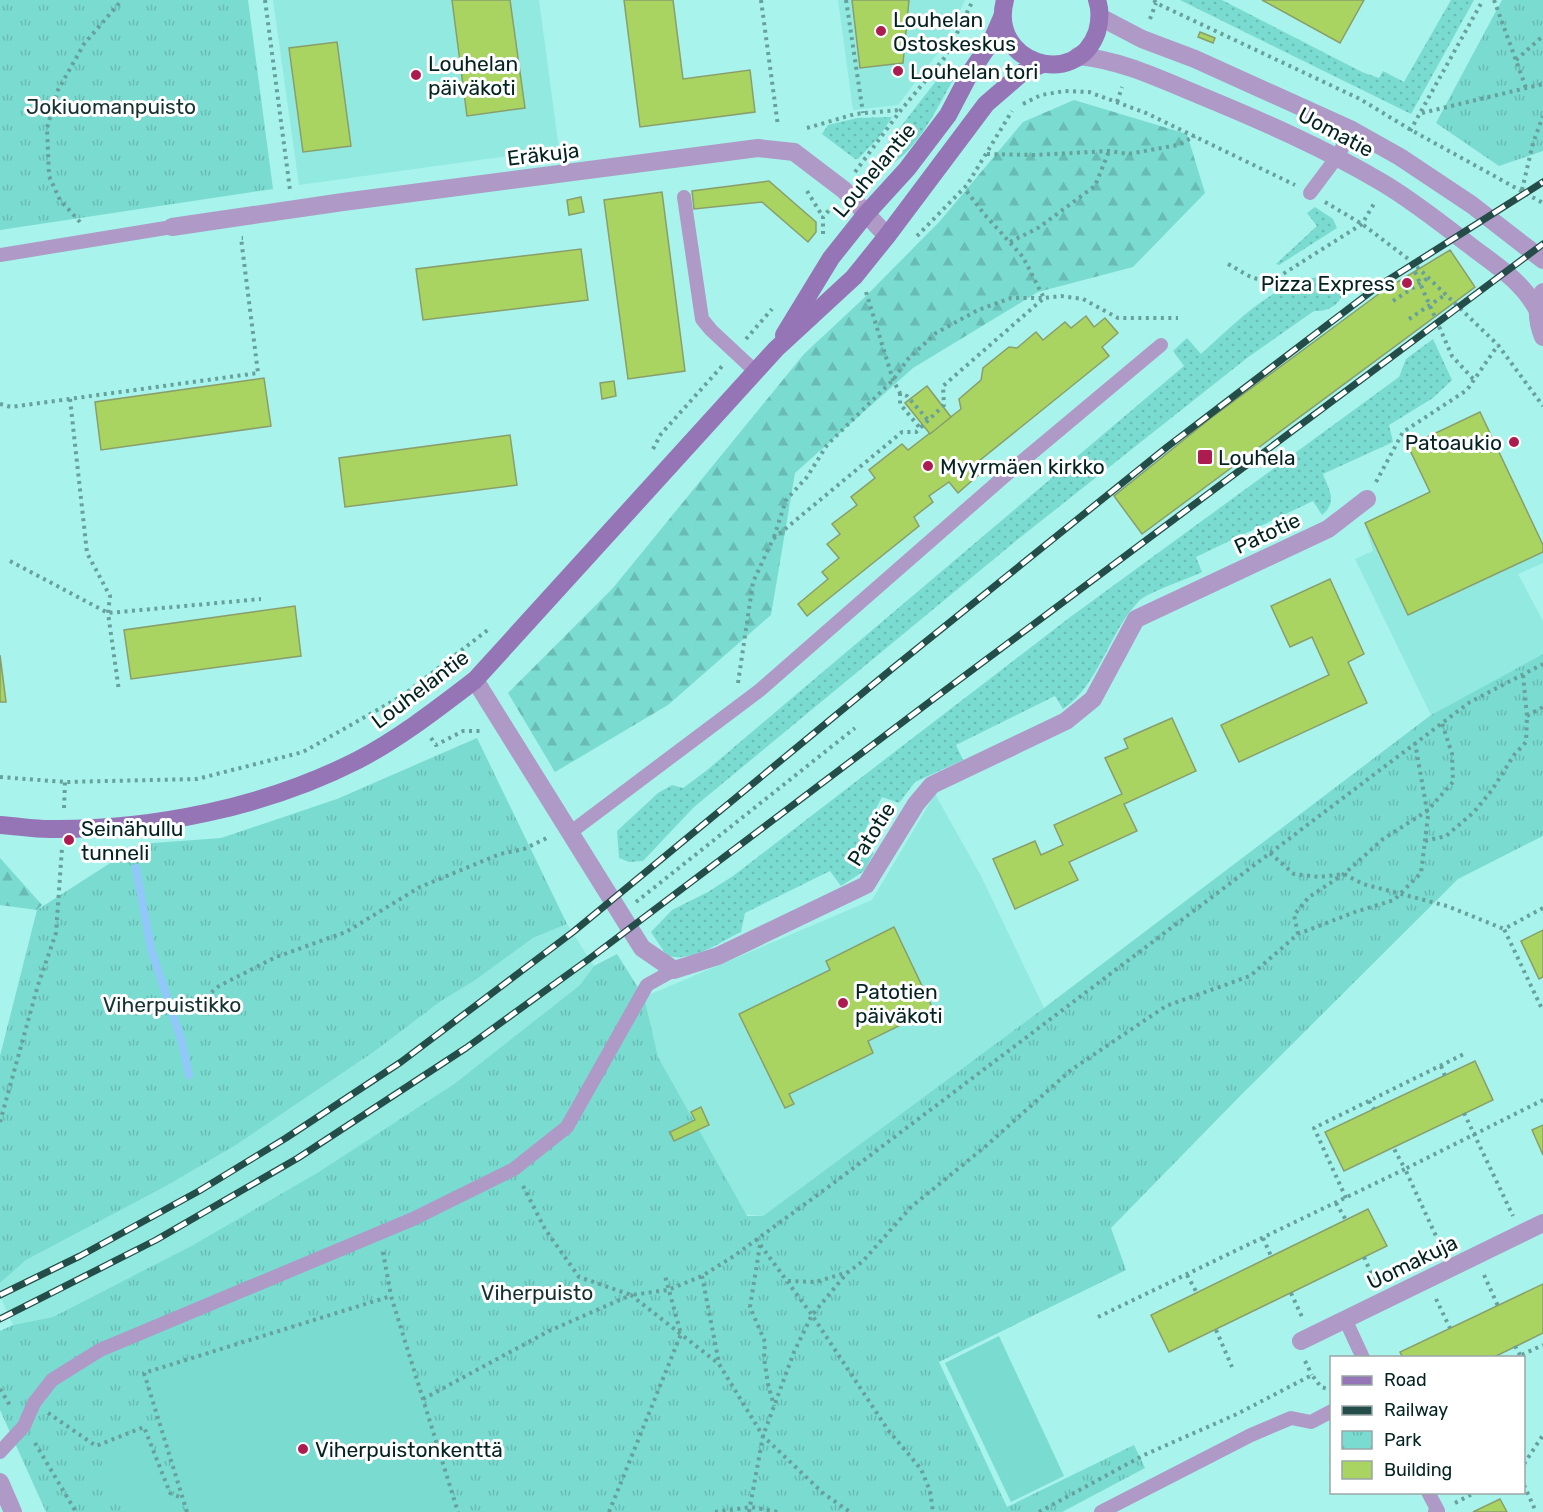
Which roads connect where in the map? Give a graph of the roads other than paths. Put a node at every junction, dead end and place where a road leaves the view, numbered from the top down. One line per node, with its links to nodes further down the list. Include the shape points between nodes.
1 (1098, 8): 3 (main road, via 1095,37); 5 (street, Uomatie, via 1142,39)
2 (1003, 9): 4 (main road, via 1005,33 1014,48); 9 (main road, Louhelantie, via 991,42 948,114 907,169)
3 (1078, 56): 4 (main road, Louhelantie, via 1060,64); 6 (street, Uomatie, via 1131,67 1277,127)
4 (1043, 64): 11 (main road, Louhelantie, via 1023,72 986,104)
5 (1352, 130): 6 (lane); 13 (street, Uomatie, via 1472,205)
6 (1337, 157): 7 (lane); 14 (street, Uomatie, via 1439,222)
7 (1310, 193)
8 (684, 197): 18 (lane, via 702,319)
9 (866, 213): 10 (street, Eräkuja, via 844,190 794,152 758,148); 11 (street, Eräkuja); 17 (main road, Louhelantie, via 831,258)
10 (172, 226): 12 (lane)
11 (887, 236): 17 (main road, Louhelantie, via 854,277)
12 (0, 255)
13 (1543, 260)
14 (1540, 300): 15 (street, via 1538,325)
15 (1543, 337)
16 (1161, 345): 22 (lane, via 748,700)
17 (776, 350): 18 (main road, Louhelantie)
18 (756, 372): 20 (main road, Louhelantie)
19 (1367, 499): 23 (street, Patotie, via 1328,529 1136,619 1093,699 1066,721 932,785 866,885 718,956)
20 (475, 680): 21 (main road, Louhelantie, via 420,722 350,764 272,794 180,818 85,829); 22 (street)
21 (0, 825)
22 (571, 832): 23 (street, via 642,948)
23 (674, 970): 29 (lane, via 647,985 567,1127 514,1169 413,1220 100,1350 52,1380 34,1403 24,1426)
24 (1543, 1223): 25 (street, Uomakuja)
25 (1345, 1319): 26 (street, Uomakuja); 27 (lane)
26 (1301, 1341)
27 (1362, 1356)
28 (1330, 1412): 33 (lane, via 1311,1422 1291,1418)
29 (0, 1452)
30 (0, 1482): 32 (street)
31 (1429, 1494): 34 (lane, via 1438,1510)
32 (14, 1512)
33 (1101, 1512)
34 (1435, 1512)

